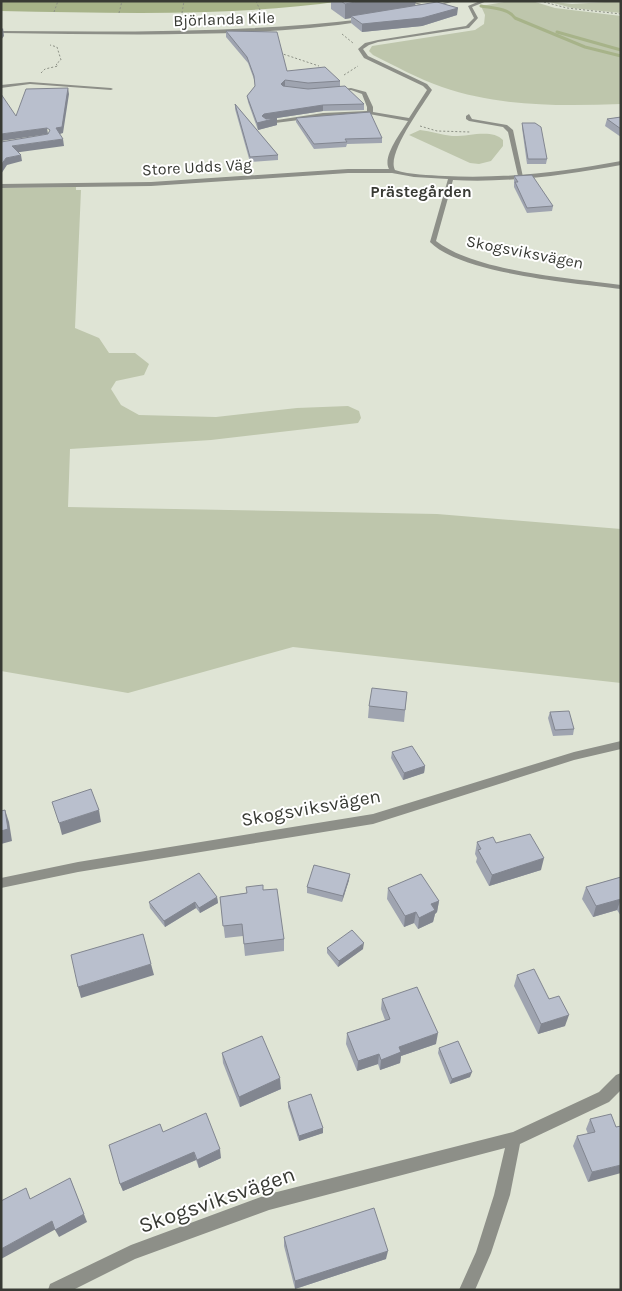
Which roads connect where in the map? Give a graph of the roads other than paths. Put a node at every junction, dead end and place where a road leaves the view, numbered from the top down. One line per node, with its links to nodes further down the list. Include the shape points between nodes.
1 (410, 1): 6 (street)
2 (434, 1): 5 (street)
3 (453, 1): 5 (street)
4 (485, 1): 15 (street, via 470,6 476,18 467,27 378,41 360,49 366,57 429,88)
5 (445, 2): 6 (street)
6 (428, 7): 7 (street)
7 (413, 10)
8 (369, 19): 9 (street, Björlanda Kile, via 281,30 218,33)
9 (1, 32)
10 (1, 86): 11 (street, via 30,83)
11 (111, 89)
12 (332, 91): 13 (street, via 351,89 364,93)
13 (370, 113): 15 (street); 16 (street)
14 (469, 116): 19 (street, via 471,120 504,126 511,131)
15 (411, 120): 18 (street, via 391,156)
16 (267, 122)
17 (621, 163): 19 (street, Store Udds Väg)
18 (393, 171): 20 (street, Store Udds Väg); 21 (street, Store Udds Väg, via 323,172 151,184)
19 (521, 176): 20 (street, Store Udds Väg)
20 (451, 178): 22 (street, Skogsviksvägen, via 434,236 433,242 437,247 485,265)
21 (1, 186)
22 (621, 287)
23 (621, 745): 24 (street, Skogsviksvägen, via 576,755 373,820 78,867)
24 (1, 883)
25 (621, 1080): 26 (street, Skogsviksvägen, via 604,1097)
26 (514, 1139): 27 (street, Skogsviksvägen, via 269,1202 131,1253); 28 (street, via 502,1195)
27 (56, 1290)
28 (467, 1290)

